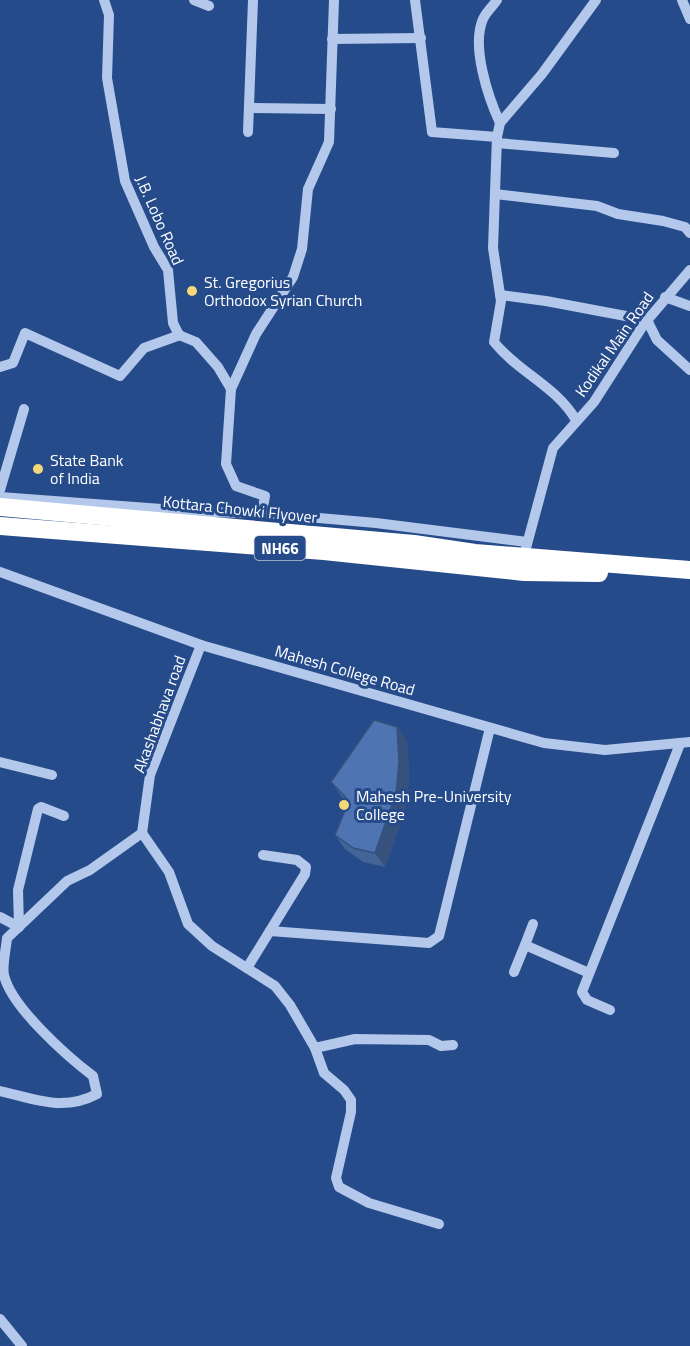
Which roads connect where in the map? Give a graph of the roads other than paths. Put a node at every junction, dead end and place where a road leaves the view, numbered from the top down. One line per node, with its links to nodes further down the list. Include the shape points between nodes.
1 (104, 0): 26 (street, J.B. Lobo Road, via 109,15 107,78 125,181 168,270 172,323)
2 (194, 0): 9 (street)
3 (253, 0): 13 (street)
4 (334, 0): 12 (street)
5 (415, 0): 11 (street)
6 (497, 0): 15 (street, via 483,19 480,48 488,96)
7 (596, 0): 15 (street)
8 (682, 0): 10 (street)
9 (209, 6)
10 (690, 19)
11 (421, 38): 12 (street); 17 (street, via 432,132)
12 (333, 39): 14 (street)
13 (249, 108): 14 (street); 16 (street)
14 (331, 109): 29 (street, via 329,142 308,189 302,249 294,277 256,334)
15 (500, 123): 17 (street)
16 (248, 132)
17 (497, 140): 18 (street); 19 (street)
18 (614, 153)
19 (495, 194): 20 (street, via 597,206 685,227); 22 (street, via 493,248)
20 (690, 232)
21 (690, 270): 23 (street, Kodikal Main Road)
22 (500, 295): 25 (street); 31 (street, via 494,342 570,409)
23 (665, 297): 24 (street); 25 (street, Kodikal Main Road)
24 (690, 306)
25 (646, 320): 28 (street, via 657,340); 31 (street, Kodikal Main Road, via 594,402)
26 (180, 335): 27 (street, via 144,348 120,376 25,333 13,363); 29 (street, via 196,342)
27 (0, 368)
28 (690, 370)
29 (231, 389): 35 (street, via 226,464 236,486 265,495)
30 (24, 409): 32 (street)
31 (576, 420): 37 (street, Kodikal Main Road, via 553,448)
32 (0, 490)
33 (0, 497): 35 (street)
34 (0, 507): 37 (highway, Kottara Chowki Flyover / NH66)
35 (262, 513): 37 (street, via 376,523)
36 (0, 526): 37 (highway, NH66, via 324,550)
37 (525, 557): 38 (highway, NH66); 40 (highway, NH66)
38 (690, 570)
39 (0, 572): 41 (street, Mahesh College Road)
40 (690, 581)
41 (201, 645): 42 (street, Mahesh College Road); 47 (street, Akashabhava road, via 150,775)
42 (490, 728): 43 (street, Mahesh College Road, via 544,744 604,750); 52 (street, via 436,941)
43 (685, 743): 56 (street)
44 (0, 762): 45 (street)
45 (52, 774)
46 (64, 816): 51 (street, via 38,809 18,890)
47 (142, 833): 51 (street, via 90,870 66,881); 54 (street, via 169,872 188,924 212,946)
48 (262, 855): 52 (street, via 297,860 306,867)
49 (0, 917): 51 (street)
50 (533, 924): 53 (street)
51 (19, 927): 60 (street, via 7,938 4,975 16,998 61,1052 93,1076 97,1094 81,1102 59,1105)
52 (270, 931): 54 (street)
53 (525, 945): 55 (street); 56 (street)
54 (247, 968): 59 (street, via 282,994)
55 (514, 972)
56 (589, 973): 57 (street, via 583,996)
57 (610, 1010)
58 (453, 1045): 59 (street, via 441,1046 429,1040 355,1039)
59 (315, 1048): 61 (street, via 324,1073 351,1100 336,1178 339,1187 369,1203)
60 (0, 1091)
61 (439, 1224)
62 (0, 1319): 63 (street)
63 (22, 1346)

